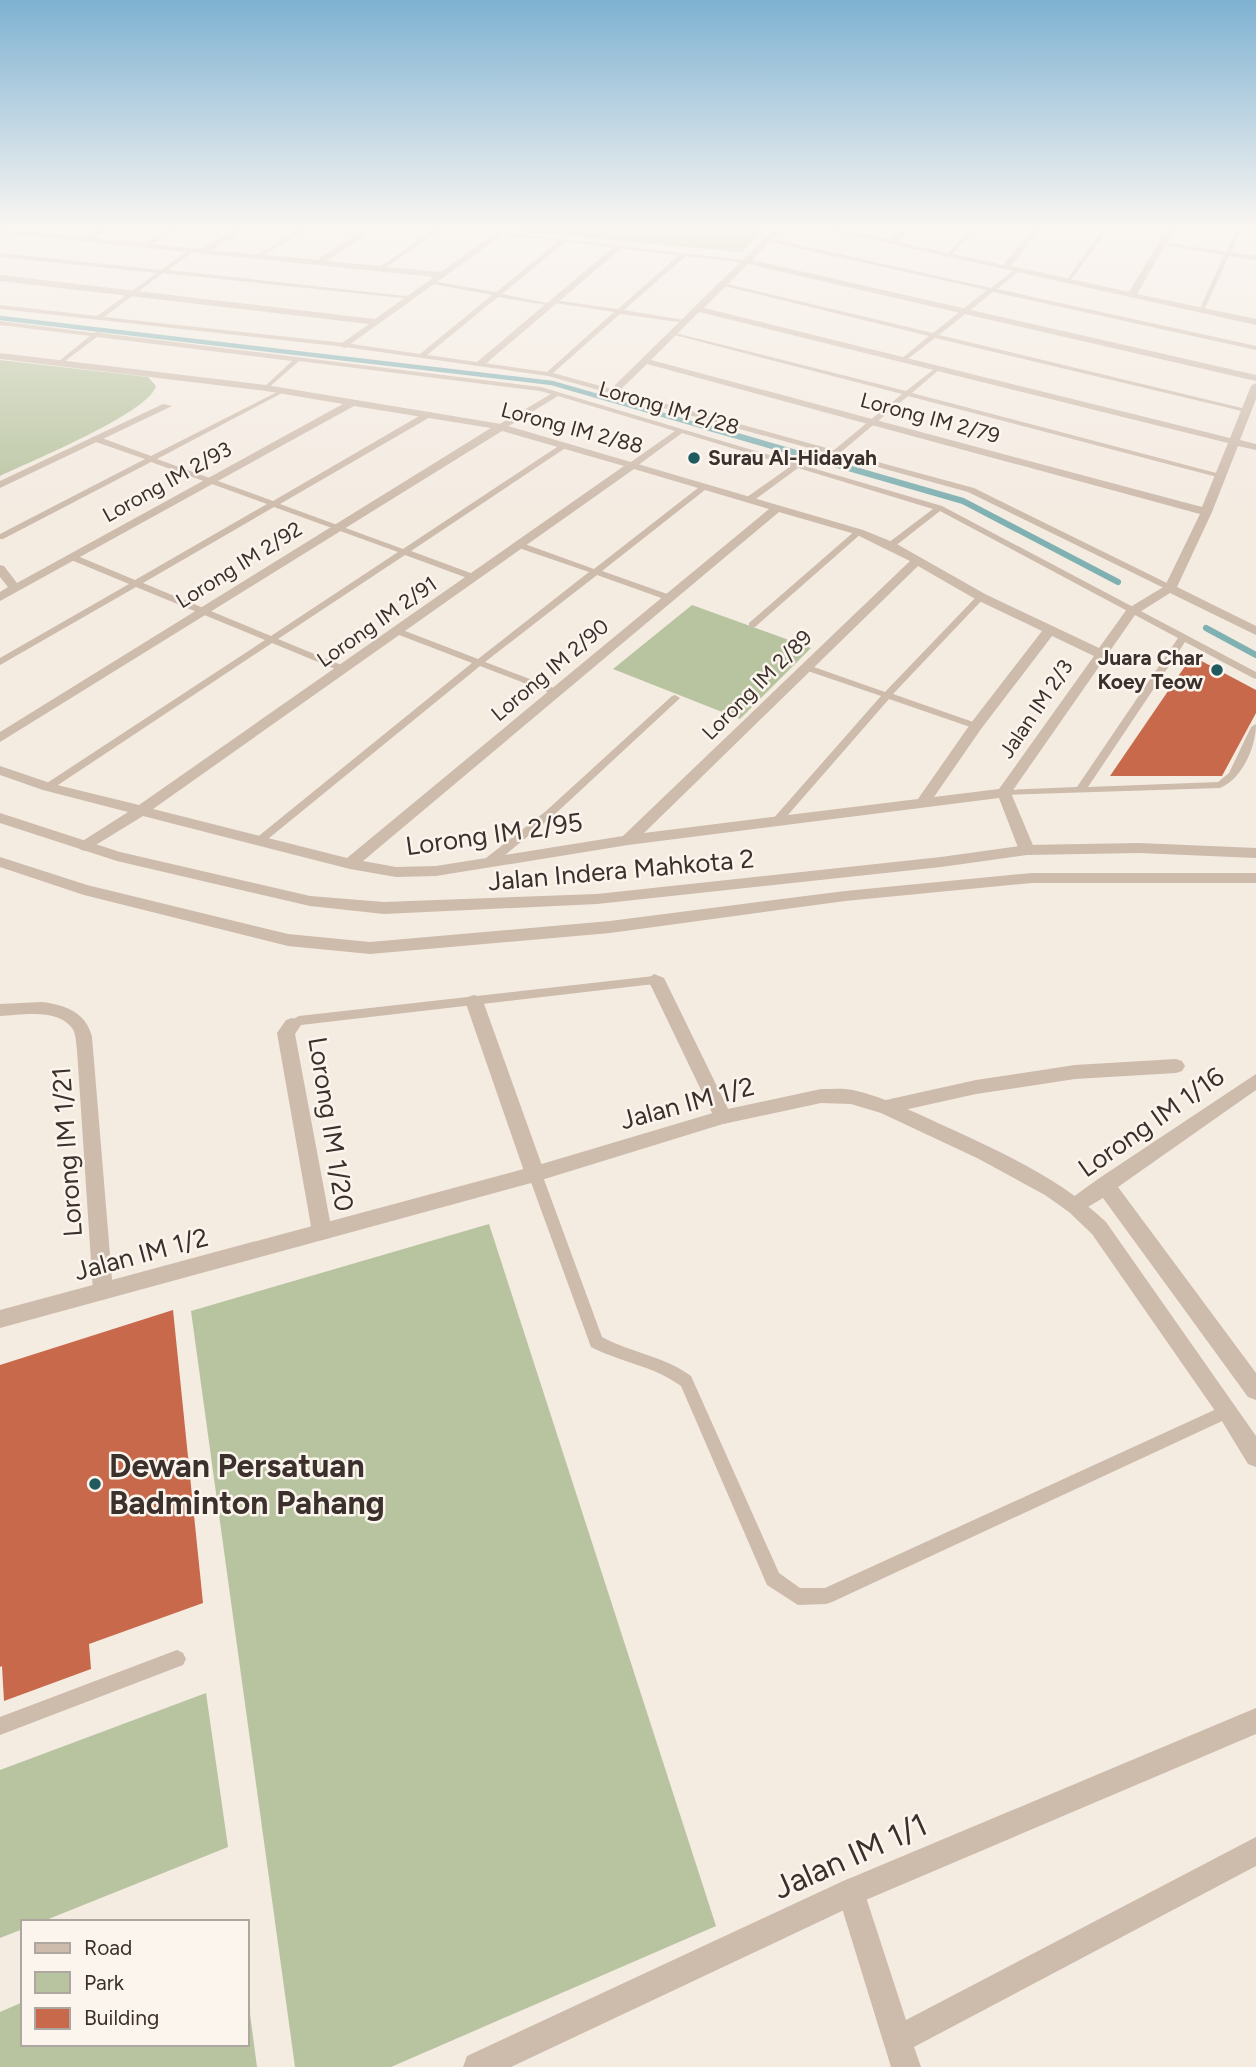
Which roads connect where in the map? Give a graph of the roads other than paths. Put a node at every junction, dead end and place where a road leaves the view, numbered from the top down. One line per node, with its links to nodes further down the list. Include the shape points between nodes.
1 (130, 321): 18 (lane)
2 (372, 321): 12 (street)
3 (463, 321): 21 (lane)
4 (531, 321): 26 (street)
5 (607, 321): 28 (lane)
6 (681, 321): 13 (lane)
7 (749, 321): 23 (street)
8 (877, 321): 17 (lane)
9 (951, 321): 17 (lane)
10 (1010, 321): 29 (street)
11 (1135, 321): 19 (lane)
12 (377, 322): 18 (street)
13 (684, 322): 16 (street)
14 (0, 323): 15 (lane, Lorong IM 2/28)
15 (98, 333): 22 (lane, Lorong IM 2/28); 25 (lane)
16 (673, 333): 24 (street); 35 (lane)
17 (934, 335): 23 (lane); 38 (lane)
18 (345, 345): 21 (lane)
19 (1256, 348)
20 (0, 356): 25 (street, Lorong IM 2/88)
21 (421, 356): 26 (lane)
22 (299, 358): 31 (lane); 34 (lane, Lorong IM 2/28)
23 (903, 359): 27 (street)
24 (645, 360): 32 (street); 40 (street, Lorong IM 2/79)
25 (61, 362): 31 (street, Lorong IM 2/88)
26 (480, 364): 28 (lane)
27 (938, 368): 35 (lane); 44 (street)
28 (548, 374): 32 (lane)
29 (1256, 378)
30 (1256, 386): 38 (street)
31 (266, 388): 33 (street, Lorong IM 2/88)
32 (615, 390): 47 (lane)
33 (283, 391): 36 (street, Lorong IM 2/88); 48 (lane)
34 (557, 394): 41 (lane); 42 (lane, Lorong IM 2/28)
35 (907, 394): 40 (lane); 51 (lane)
36 (352, 402): 39 (street, Lorong IM 2/88); 52 (street, Lorong IM 2/93)
37 (167, 406): 43 (street)
38 (1246, 410): 44 (street)
39 (429, 414): 41 (street, Lorong IM 2/88); 56 (lane)
40 (873, 422): 47 (lane); 59 (street, Lorong IM 2/79)
41 (501, 427): 45 (street, Lorong IM 2/88); 60 (street, Lorong IM 2/92)
42 (682, 430): 49 (lane); 50 (lane, Lorong IM 2/28)
43 (96, 439): 48 (lane); 53 (street)
44 (1234, 442): 46 (street); 51 (street)
45 (566, 445): 49 (street, Lorong IM 2/88); 65 (lane)
46 (1256, 447)
47 (835, 453): 72 (lane, via 988,496)
48 (150, 460): 52 (lane); 62 (lane)
49 (634, 464): 54 (street, Lorong IM 2/88); 63 (street, Lorong IM 2/91)
50 (799, 464): 55 (lane); 58 (lane, Lorong IM 2/28)
51 (1220, 475): 59 (street)
52 (208, 482): 56 (lane); 66 (street, Lorong IM 2/93)
53 (0, 485)
54 (706, 486): 55 (street, Lorong IM 2/88); 69 (lane)
55 (750, 499): 57 (street, Lorong IM 2/88)
56 (272, 505): 60 (lane); 71 (lane)
57 (778, 507): 61 (street, Lorong IM 2/88); 76 (street, Lorong IM 2/90)
58 (939, 508): 64 (lane); 78 (lane, Lorong IM 2/28)
59 (1206, 512): 72 (street)
60 (335, 528): 65 (lane); 77 (street, Lorong IM 2/92)
61 (859, 532): 64 (street, Lorong IM 2/88); 79 (lane)
62 (0, 537)
63 (519, 545): 69 (lane); 70 (street, Lorong IM 2/91)
64 (891, 545): 67 (street, Lorong IM 2/88)
65 (403, 552): 70 (lane); 83 (lane)
66 (72, 557): 71 (lane); 73 (street, Lorong IM 2/93)
67 (916, 561): 75 (street, Lorong IM 2/88); 88 (street, Lorong IM 2/89)
68 (0, 569): 73 (street)
69 (596, 572): 76 (lane); 87 (lane)
70 (473, 577): 81 (street, Lorong IM 2/91)
71 (136, 583): 77 (lane); 86 (lane)
72 (1170, 588): 78 (street, Jalan IM 2/3); 82 (street)
73 (15, 589): 74 (street, Lorong IM 2/93)
74 (0, 597)
75 (981, 597): 80 (street, Lorong IM 2/88); 92 (lane)
76 (670, 598): 91 (street, Lorong IM 2/90)
77 (202, 611): 83 (lane); 96 (street, Lorong IM 2/92)
78 (1131, 612): 84 (lane, Lorong IM 2/28); 85 (street, Jalan IM 2/3)
79 (752, 625)
80 (1050, 630): 85 (street, Lorong IM 2/88); 94 (street, Jalan IM 2/3)
81 (397, 631): 87 (lane); 89 (street, Lorong IM 2/91)
82 (1256, 631)
83 (271, 639): 89 (lane); 98 (lane)
84 (1182, 639): 90 (lane); 99 (lane)
85 (1100, 653): 100 (street, Jalan IM 2/3)
86 (0, 662)
87 (478, 663): 91 (lane); 106 (lane)
88 (805, 667): 92 (lane); 105 (street, Lorong IM 2/89)
89 (344, 669): 102 (street, Lorong IM 2/91)
90 (1256, 676)
91 (556, 692): 112 (street, Lorong IM 2/90)
92 (887, 694): 94 (lane); 104 (lane)
93 (675, 698): 110 (lane, via 550,813)
94 (976, 726): 101 (street, Jalan IM 2/3)
95 (1256, 727): 99 (lane, via 1233,775 1220,785)
96 (0, 737)
97 (0, 770): 98 (street, Lorong IM 2/95)
98 (48, 787): 102 (street, Lorong IM 2/95)
99 (1081, 789): 100 (lane)
100 (1004, 793): 101 (street, Lorong IM 2/95); 108 (street, Jalan IM 2/3)
101 (922, 804): 104 (street, Lorong IM 2/95)
102 (142, 810): 106 (street, Lorong IM 2/95); 107 (street, Lorong IM 2/91)
103 (0, 818): 107 (street, Jalan Indera Mahkota 2)
104 (776, 822): 105 (street, Lorong IM 2/95)
105 (628, 840): 110 (street, Lorong IM 2/95)
106 (259, 841): 112 (street, Lorong IM 2/95)
107 (86, 846): 108 (street, Jalan Indera Mahkota 2, via 310,901 384,908 597,899)
108 (1027, 850): 109 (street, Jalan Indera Mahkota 2)
109 (1256, 853)
110 (490, 861): 112 (street, Lorong IM 2/95, via 410,872)
111 (0, 862): 113 (street, Jalan Indera Mahkota 2, via 83,890 288,940 370,948 610,927 845,896 1032,878)
112 (350, 864)
113 (1256, 878)
114 (653, 980): 115 (lane); 121 (street, via 658,982)
115 (474, 1001): 117 (lane); 122 (street)
116 (0, 1010): 126 (street, Lorong IM 1/21, via 36,1008 66,1014 81,1026)
117 (292, 1025): 125 (street, Lorong IM 1/20, via 286,1033)
118 (1176, 1066): 120 (street, via 1075,1072)
119 (1253, 1090): 123 (street, Lorong IM 1/16)
120 (886, 1107): 121 (street, Jalan IM 1/2, via 851,1097 821,1096); 124 (street, Jalan IM 1/2, via 986,1154)
121 (723, 1117): 122 (street, Jalan IM 1/2)
122 (535, 1174): 125 (street, Jalan IM 1/2); 129 (lane, via 596,1342 612,1352 673,1370 686,1381 773,1579 798,1597 826,1596)
123 (1105, 1185): 124 (street, Lorong IM 1/16); 128 (street)
124 (1076, 1206): 129 (street, Jalan IM 1/2, via 1099,1228)
125 (322, 1232): 126 (street, Jalan IM 1/2)
126 (103, 1291): 127 (street, Jalan IM 1/2)
127 (0, 1319)
128 (1256, 1390)
129 (1228, 1410): 130 (street, Jalan IM 1/2)
130 (1256, 1456)
131 (177, 1659): 133 (lane)
132 (1256, 1721): 135 (street, Jalan IM 1/1)
133 (0, 1726)
134 (1256, 1851): 136 (street)
135 (851, 1892): 136 (street); 137 (street, Jalan IM 1/1)
136 (901, 2054)
137 (478, 2067)

